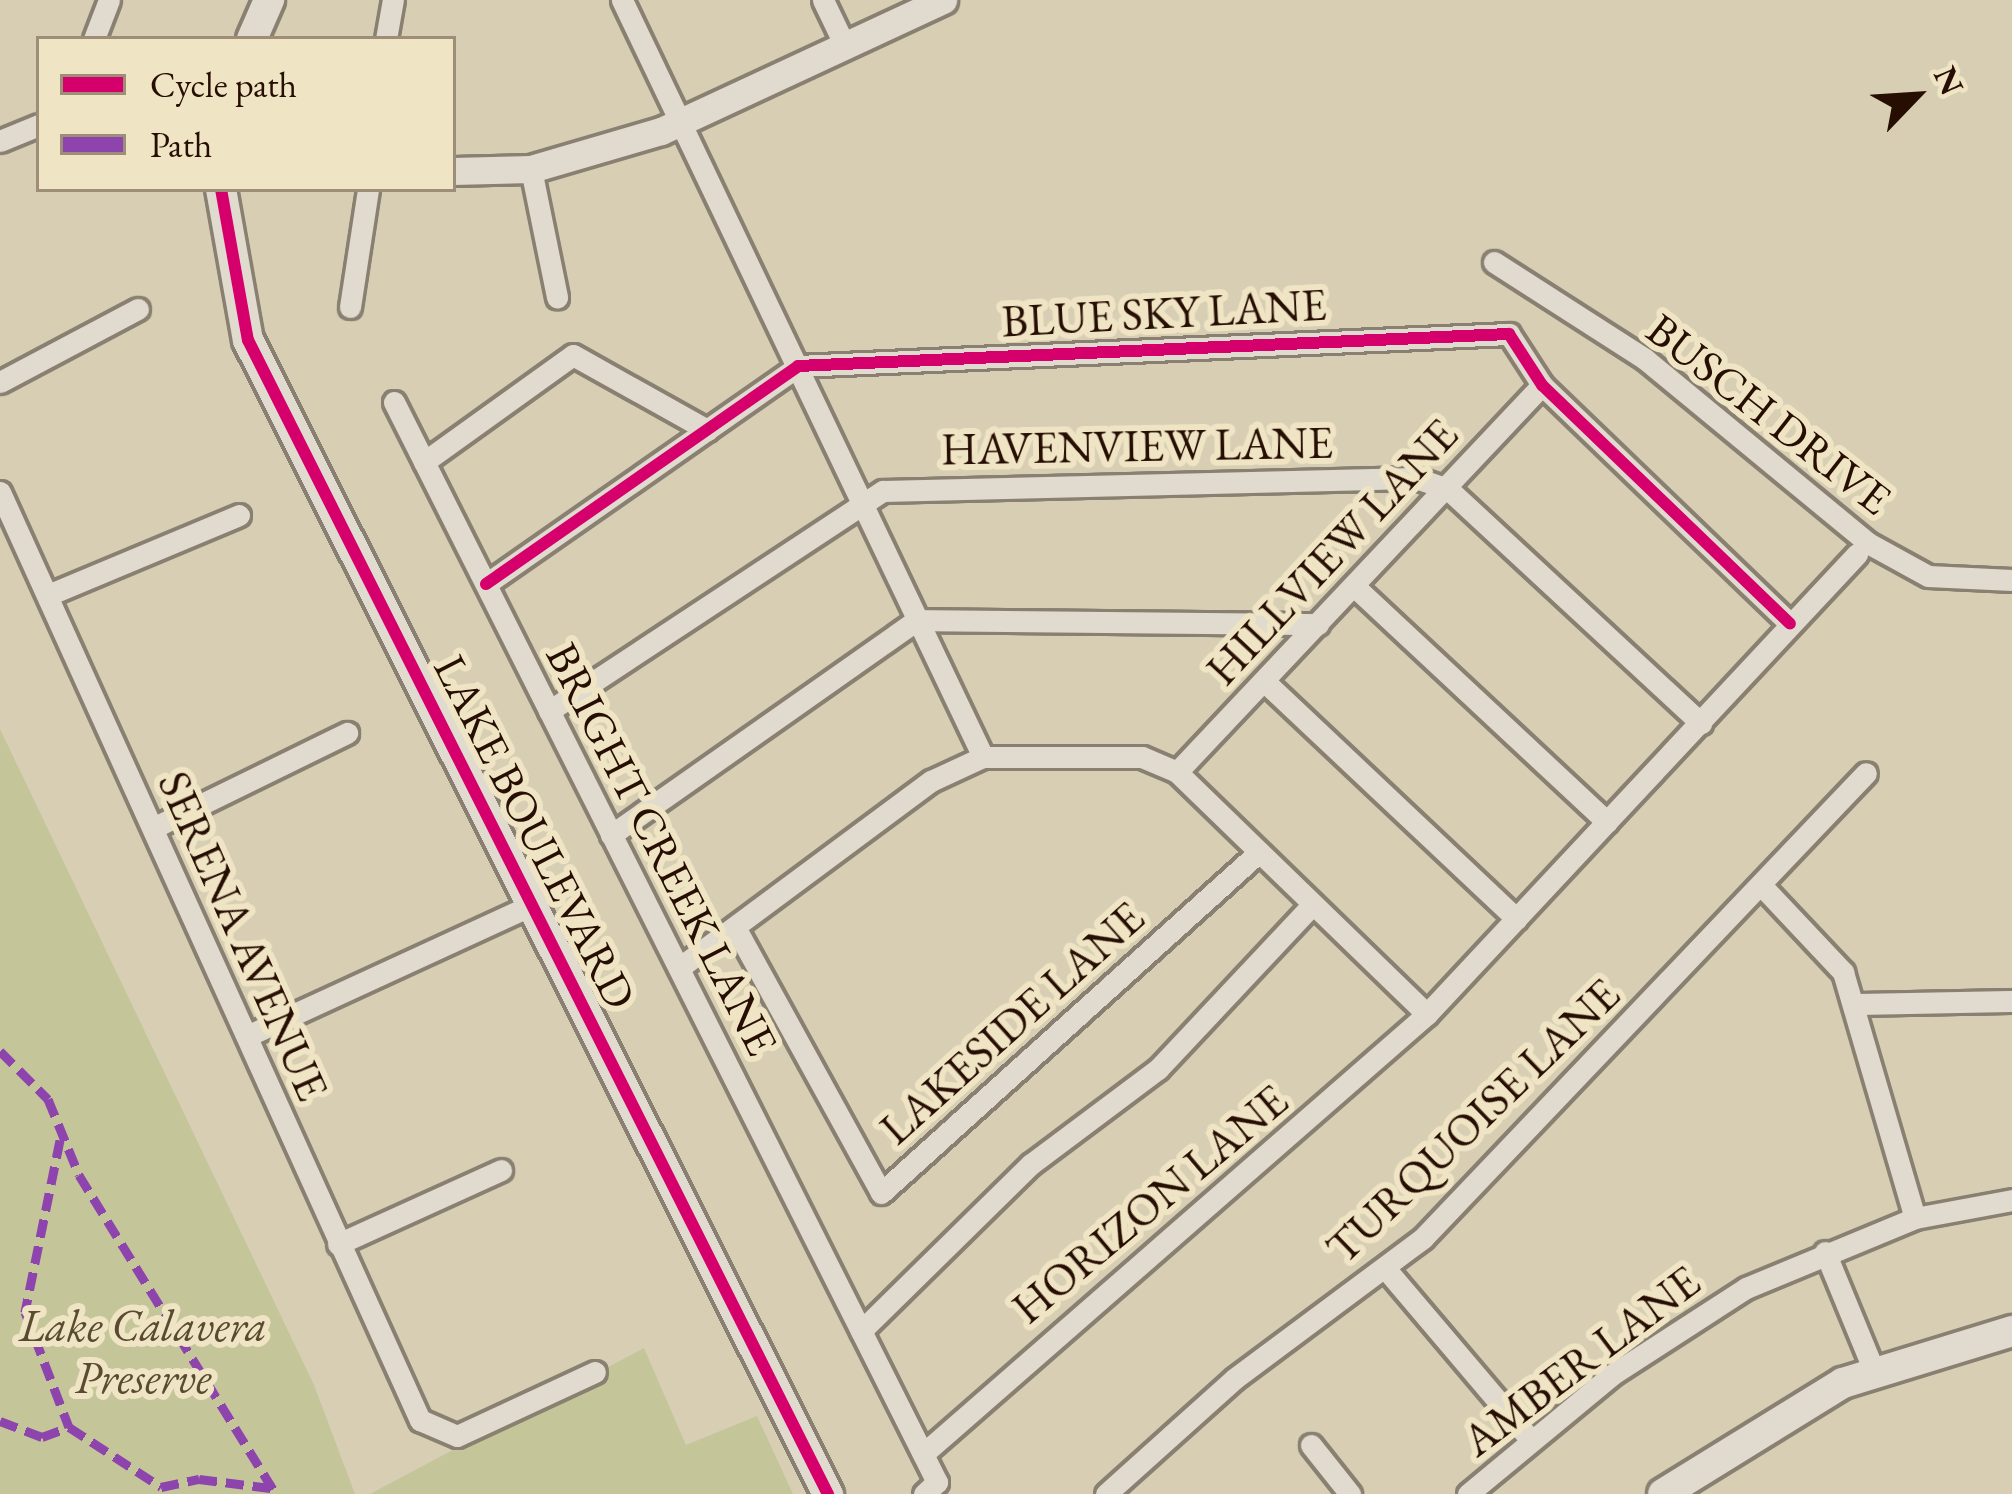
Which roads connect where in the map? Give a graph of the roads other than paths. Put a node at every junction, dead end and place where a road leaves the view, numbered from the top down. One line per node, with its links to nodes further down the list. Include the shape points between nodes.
1 (109, 0): 7 (street)
2 (269, 0): 8 (main road)
3 (393, 0): 9 (street)
4 (622, 0): 11 (street)
5 (823, 0): 10 (street)
6 (943, 0): 10 (street)
7 (95, 36)
8 (253, 36)
9 (387, 36)
10 (844, 46): 11 (street)
11 (680, 123): 14 (street); 22 (street)
12 (36, 125): 13 (street)
13 (0, 141)
14 (531, 169): 15 (street); 19 (street)
15 (456, 171)
16 (222, 192): 53 (main road, LAKE BOULEVARD, via 248,340)
17 (368, 192): 20 (street)
18 (1494, 262): 33 (street, BUSCH DRIVE, via 1645,359 1868,544 1928,576)
19 (557, 296)
20 (350, 307)
21 (138, 309): 23 (street)
22 (798, 367): 24 (street, BLUE SKY LANE, via 1509,334); 26 (street); 30 (street)
23 (0, 382)
24 (1542, 385): 28 (street, HILLVIEW LANE); 39 (street, BLUE SKY LANE)
25 (394, 402): 27 (street, BRIGHT CREEK LANE)
26 (707, 430): 27 (street, via 573,355); 34 (street)
27 (424, 462): 34 (street, BRIGHT CREEK LANE)
28 (1448, 489): 30 (street, HAVENVIEW LANE, via 1416,478); 35 (street, HILLVIEW LANE); 42 (street)
29 (0, 492): 36 (street, SERENA AVENUE)
30 (859, 499): 37 (street); 41 (street)
31 (239, 514): 36 (street)
32 (1857, 554): 39 (street, HORIZON LANE)
33 (2012, 580)
34 (485, 584): 41 (street, BRIGHT CREEK LANE)
35 (1354, 586): 38 (street, HILLVIEW LANE); 47 (street)
36 (48, 596): 48 (street, SERENA AVENUE)
37 (917, 620): 38 (street); 44 (street); 49 (street)
38 (1318, 624): 40 (street, HILLVIEW LANE)
39 (1790, 624): 42 (street, HORIZON LANE)
40 (1264, 681): 45 (street, HILLVIEW LANE); 54 (street)
41 (549, 711): 49 (street, BRIGHT CREEK LANE)
42 (1701, 723): 47 (street, HORIZON LANE)
43 (347, 733): 48 (street)
44 (983, 757): 45 (street, via 1142,757); 55 (street, via 931,781)
45 (1177, 772): 50 (street)
46 (1866, 773): 51 (street, TURQUOISE LANE)
47 (1607, 822): 54 (street, HORIZON LANE)
48 (154, 827): 60 (street, SERENA AVENUE)
49 (611, 835): 56 (street, BRIGHT CREEK LANE)
50 (1259, 852): 52 (street); 55 (street, LAKESIDE LANE, via 881,1193)
51 (1761, 886): 58 (street, via 1818,940); 66 (street, TURQUOISE LANE)
52 (1313, 904): 59 (street); 67 (street, via 1158,1069 1031,1164)
53 (532, 905): 60 (street); 74 (main road, LAKE BOULEVARD)
54 (1517, 919): 59 (street, HORIZON LANE)
55 (735, 927): 56 (street)
56 (679, 968): 67 (street, BRIGHT CREEK LANE)
57 (2012, 1001): 58 (street)
58 (1856, 1004): 63 (street)
59 (1427, 1014): 73 (street, HORIZON LANE)
60 (247, 1036): 64 (street, SERENA AVENUE)
61 (501, 1170): 64 (street)
62 (2012, 1200): 63 (street, AMBER LANE)
63 (1915, 1218): 65 (street, AMBER LANE)
64 (338, 1244): 70 (street, SERENA AVENUE, via 416,1411 436,1433 457,1436)
65 (1825, 1252): 69 (street); 71 (street, AMBER LANE, via 1676,1330)
66 (1385, 1268): 71 (street); 76 (street, TURQUOISE LANE, via 1234,1379)
67 (860, 1331): 73 (street, BRIGHT CREEK LANE)
68 (2012, 1331): 69 (main road)
69 (1874, 1371): 79 (main road, via 1735,1440)
70 (595, 1372)
71 (1531, 1440): 78 (street, AMBER LANE)
72 (1311, 1445): 77 (street)
73 (923, 1454): 75 (street, BRIGHT CREEK LANE, via 937,1482)
74 (828, 1494)
75 (924, 1494)
76 (1106, 1494)
77 (1351, 1494)
78 (1468, 1494)
79 (1663, 1494)

